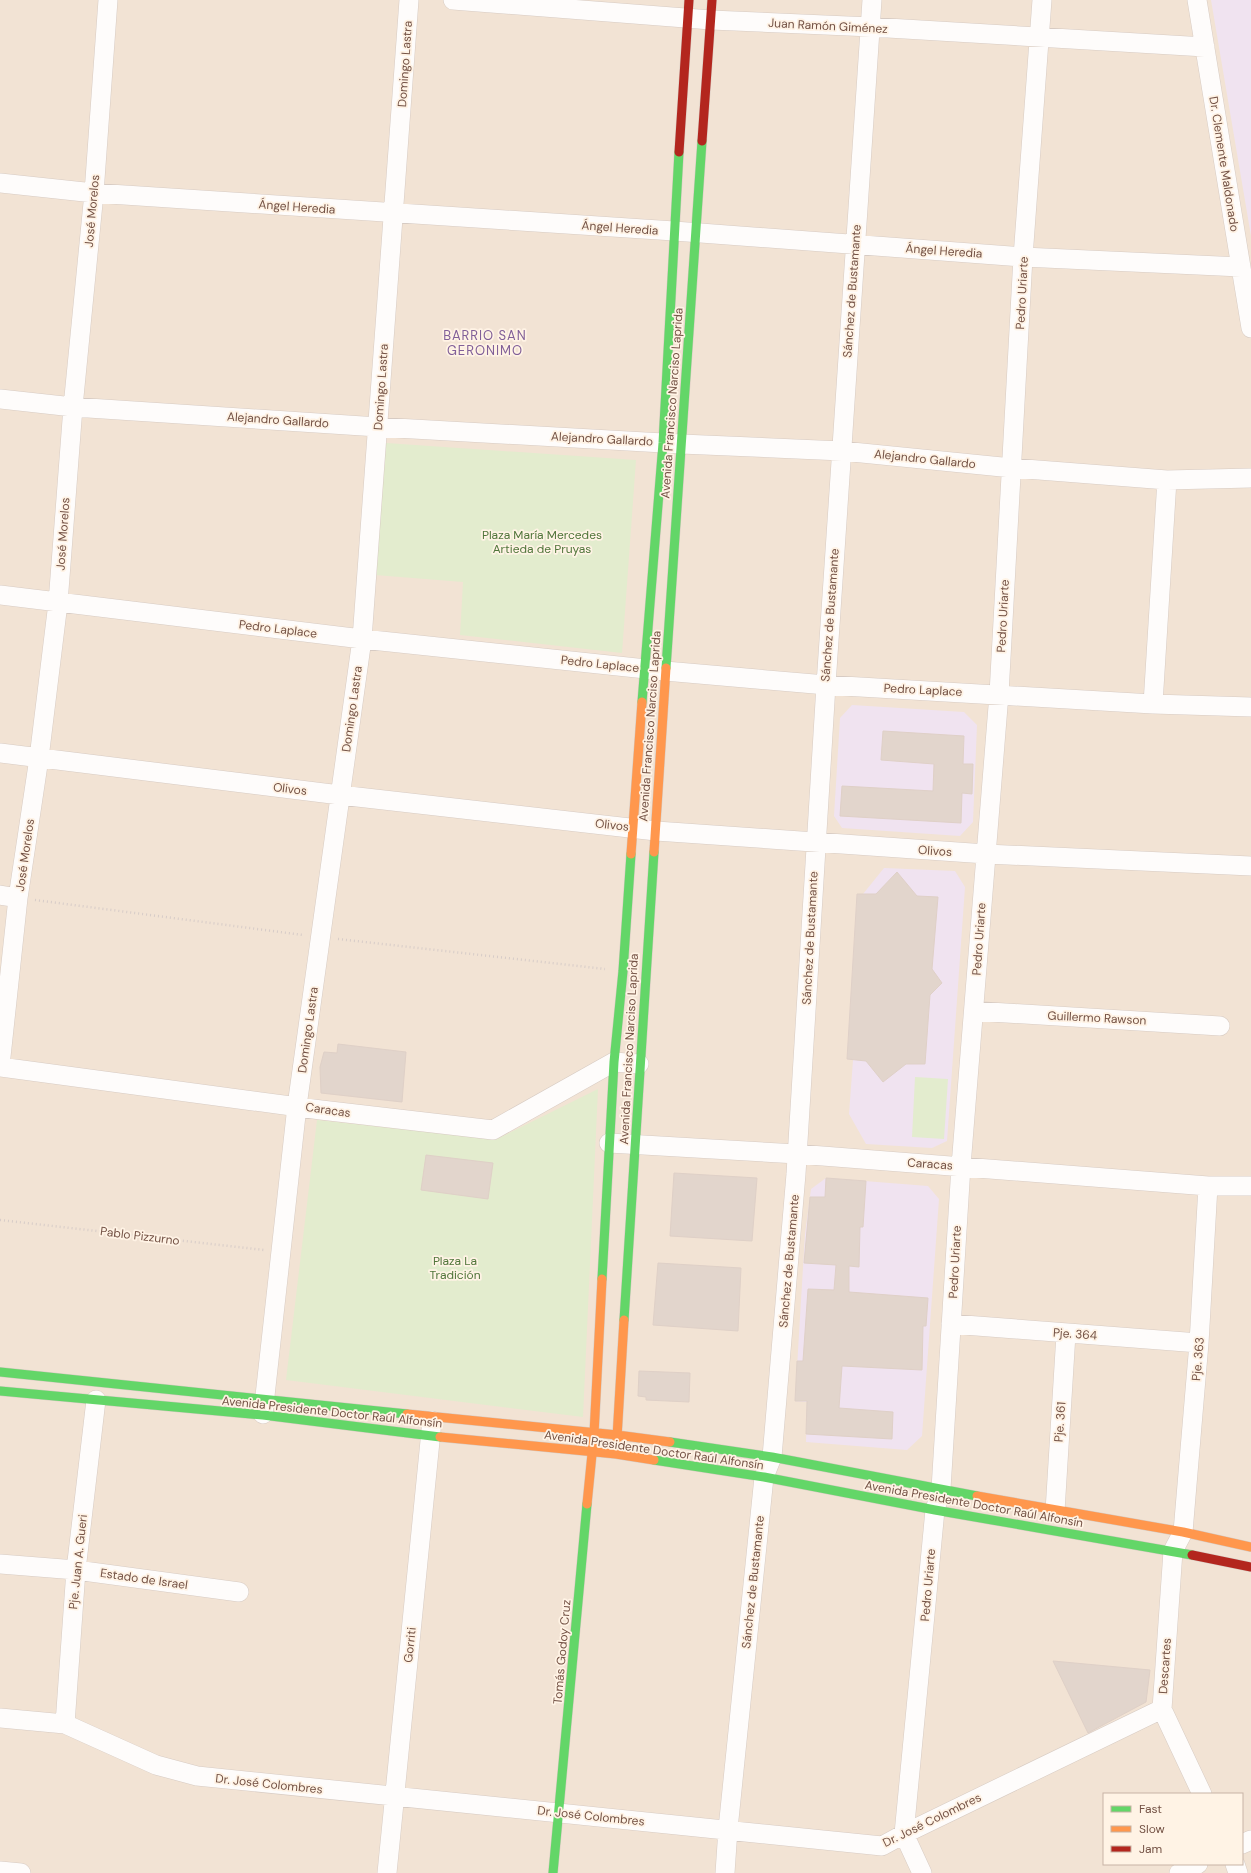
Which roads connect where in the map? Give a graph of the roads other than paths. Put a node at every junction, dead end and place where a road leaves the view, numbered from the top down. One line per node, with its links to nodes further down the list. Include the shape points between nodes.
1 (108, 0): 14 (street, José Morelos)
2 (409, 0): 15 (street, Domingo Lastra)
3 (453, 0): 8 (street, Juan Ramón Giménez)
4 (712, 0): 9 (main road, Avenida Francisco Narciso Laprida)
5 (872, 0): 10 (street, Sánchez de Bustamante)
6 (1042, 0): 11 (street, Pedro Uriarte)
7 (1197, 0): 12 (street, Dr. Clemente Maldonado)
8 (689, 9): 9 (street, Juan Ramón Giménez); 16 (main road, Avenida Francisco Narciso Laprida)
9 (711, 20): 10 (street, Juan Ramón Giménez); 17 (main road, Avenida Francisco Narciso Laprida)
10 (870, 28): 11 (street, Juan Ramón Giménez); 18 (street, Sánchez de Bustamante)
11 (1040, 38): 12 (street, Juan Ramón Giménez); 19 (street, Pedro Uriarte)
12 (1204, 47): 20 (street, Dr. Clemente Maldonado)
13 (0, 183): 14 (street, Ángel Heredia)
14 (94, 194): 15 (street, Ángel Heredia); 23 (street, José Morelos)
15 (394, 213): 16 (street, Ángel Heredia); 24 (street, Domingo Lastra)
16 (674, 231): 17 (street, Ángel Heredia); 25 (main road, Avenida Francisco Narciso Laprida)
17 (696, 233): 18 (street, Ángel Heredia); 25 (main road, Avenida Francisco Narciso Laprida)
18 (855, 245): 19 (street, Ángel Heredia); 26 (street, Sánchez de Bustamante)
19 (1023, 257): 20 (street, Ángel Heredia); 27 (street, Pedro Uriarte)
20 (1241, 267): 21 (street, Dr. Clemente Maldonado)
21 (1251, 328)
22 (0, 399): 23 (street, Alejandro Gallardo)
23 (72, 407): 24 (street, Alejandro Gallardo); 31 (street, José Morelos)
24 (378, 427): 25 (street, Alejandro Gallardo); 32 (street, Domingo Lastra)
25 (672, 443): 26 (street, Alejandro Gallardo); 33 (main road, Avenida Francisco Narciso Laprida); 34 (main road, Avenida Francisco Narciso Laprida)
26 (842, 451): 27 (street, Alejandro Gallardo); 35 (street, Sánchez de Bustamante)
27 (1012, 468): 29 (street, Alejandro Gallardo); 36 (street, Pedro Uriarte)
28 (1251, 478): 29 (street, Alejandro Gallardo)
29 (1166, 480): 37 (street)
30 (0, 595): 31 (street, Pedro Laplace)
31 (58, 603): 32 (street, Pedro Laplace); 40 (street, José Morelos)
32 (362, 639): 33 (street, Pedro Laplace); 41 (street, Domingo Lastra)
33 (644, 669): 34 (street, Pedro Laplace); 42 (main road, Avenida Francisco Narciso Laprida)
34 (665, 671): 35 (street, Pedro Laplace); 43 (main road, Avenida Francisco Narciso Laprida)
35 (826, 685): 36 (street, Pedro Laplace); 44 (street, Sánchez de Bustamante)
36 (999, 694): 37 (street, Pedro Laplace); 45 (street, Pedro Uriarte)
37 (1153, 704): 38 (street, Pedro Laplace)
38 (1251, 707)
39 (0, 753): 40 (street, Olivos)
40 (39, 758): 41 (street, Olivos); 47 (street, José Morelos)
41 (340, 795): 42 (street, Olivos); 53 (street, Domingo Lastra)
42 (632, 828): 43 (street, Olivos); 50 (main road, Avenida Francisco Narciso Laprida)
43 (656, 831): 44 (street, Olivos); 51 (main road, Avenida Francisco Narciso Laprida)
44 (816, 843): 45 (street, Olivos); 56 (street, Sánchez de Bustamante)
45 (986, 854): 46 (street, Olivos); 48 (street, Pedro Uriarte)
46 (1251, 866)
47 (9, 896): 52 (street, José Morelos)
48 (974, 1011): 49 (street, Guillermo Rawson); 57 (street, Pedro Uriarte)
49 (1220, 1026)
50 (614, 1062): 51 (street); 53 (street, Caracas, via 493,1130); 54 (main road, Avenida Francisco Narciso Laprida)
51 (639, 1064): 55 (main road, Avenida Francisco Narciso Laprida)
52 (0, 1067): 53 (street, Caracas)
53 (297, 1106): 66 (street, Domingo Lastra)
54 (609, 1143): 55 (street, Caracas); 68 (main road, Avenida Francisco Narciso Laprida)
55 (636, 1144): 56 (street, Caracas); 69 (main road, Avenida Francisco Narciso Laprida)
56 (797, 1154): 57 (street, Caracas); 73 (street, Sánchez de Bustamante)
57 (961, 1166): 58 (street, Caracas); 60 (street, Pedro Uriarte)
58 (1208, 1186): 59 (street, Caracas); 62 (street, Pje. 363)
59 (1251, 1186)
60 (951, 1324): 61 (street, Pje. 364); 75 (street, Pedro Uriarte)
61 (1066, 1334): 62 (street, Pje. 364); 77 (street, Pje. 361)
62 (1199, 1343): 78 (street, Pje. 363)
63 (0, 1372): 66 (main road, Avenida Presidente Doctor Raúl Alfonsín)
64 (0, 1391): 65 (main road, Avenida Presidente Doctor Raúl Alfonsín)
65 (96, 1400): 66 (main road, Avenida Presidente Doctor Raúl Alfonsín); 83 (street, Pje. Juan A. Gueri)
66 (264, 1407): 67 (main road, Avenida Presidente Doctor Raúl Alfonsín); 70 (main road, Avenida Presidente Doctor Raúl Alfonsín)
67 (432, 1416): 68 (main road, Avenida Presidente Doctor Raúl Alfonsín); 70 (street, Gorriti)
68 (594, 1434): 69 (main road, Avenida Presidente Doctor Raúl Alfonsín); 71 (main road, Tomás Godoy Cruz)
69 (617, 1435): 72 (main road, Avenida Francisco Narciso Laprida); 73 (main road, Avenida Presidente Doctor Raúl Alfonsín)
70 (430, 1436): 71 (main road, Avenida Presidente Doctor Raúl Alfonsín); 89 (street, Gorriti)
71 (592, 1451): 72 (main road, Avenida Presidente Doctor Raúl Alfonsín); 90 (main road, Tomás Godoy Cruz)
72 (616, 1454): 74 (main road, Avenida Presidente Doctor Raúl Alfonsín)
73 (772, 1457): 74 (street, Sánchez de Bustamante); 75 (main road, Avenida Presidente Doctor Raúl Alfonsín)
74 (764, 1477): 76 (main road, Avenida Presidente Doctor Raúl Alfonsín); 91 (street, Sánchez de Bustamante)
75 (941, 1489): 76 (street, Pedro Uriarte); 77 (main road, Avenida Presidente Doctor Raúl Alfonsín)
76 (935, 1510): 80 (main road, Avenida Presidente Doctor Raúl Alfonsín); 92 (street, Pedro Uriarte)
77 (1055, 1511): 78 (main road, Avenida Presidente Doctor Raúl Alfonsín)
78 (1183, 1532): 79 (main road, Avenida Presidente Doctor Raúl Alfonsín); 80 (street, Descartes)
79 (1251, 1547)
80 (1173, 1551): 82 (main road, Avenida Presidente Doctor Raúl Alfonsín); 85 (street, Descartes)
81 (0, 1564): 83 (street, Estado de Israel)
82 (1251, 1567)
83 (76, 1570): 84 (street, Estado de Israel); 87 (street, Pje. Juan A. Gueri)
84 (240, 1592)
85 (1162, 1710): 88 (street, Descartes); 92 (street, Dr. José Colombres)
86 (0, 1718): 87 (street, Dr. José Colombres)
87 (65, 1724): 89 (street, Dr. José Colombres, via 156,1765 197,1776)
88 (1202, 1793)
89 (396, 1797): 90 (street, Dr. José Colombres); 96 (street, Gorriti)
90 (559, 1813): 91 (street, Dr. José Colombres); 97 (main road, Tomás Godoy Cruz)
91 (728, 1829): 92 (street, Dr. José Colombres, via 882,1846); 98 (street, Sánchez de Bustamante)
92 (904, 1834): 99 (street)
93 (1196, 1865): 100 (street)
94 (0, 1871): 95 (street)
95 (21, 1873)
96 (387, 1873)
97 (553, 1873)
98 (724, 1873)
99 (922, 1873)
100 (1179, 1873)

